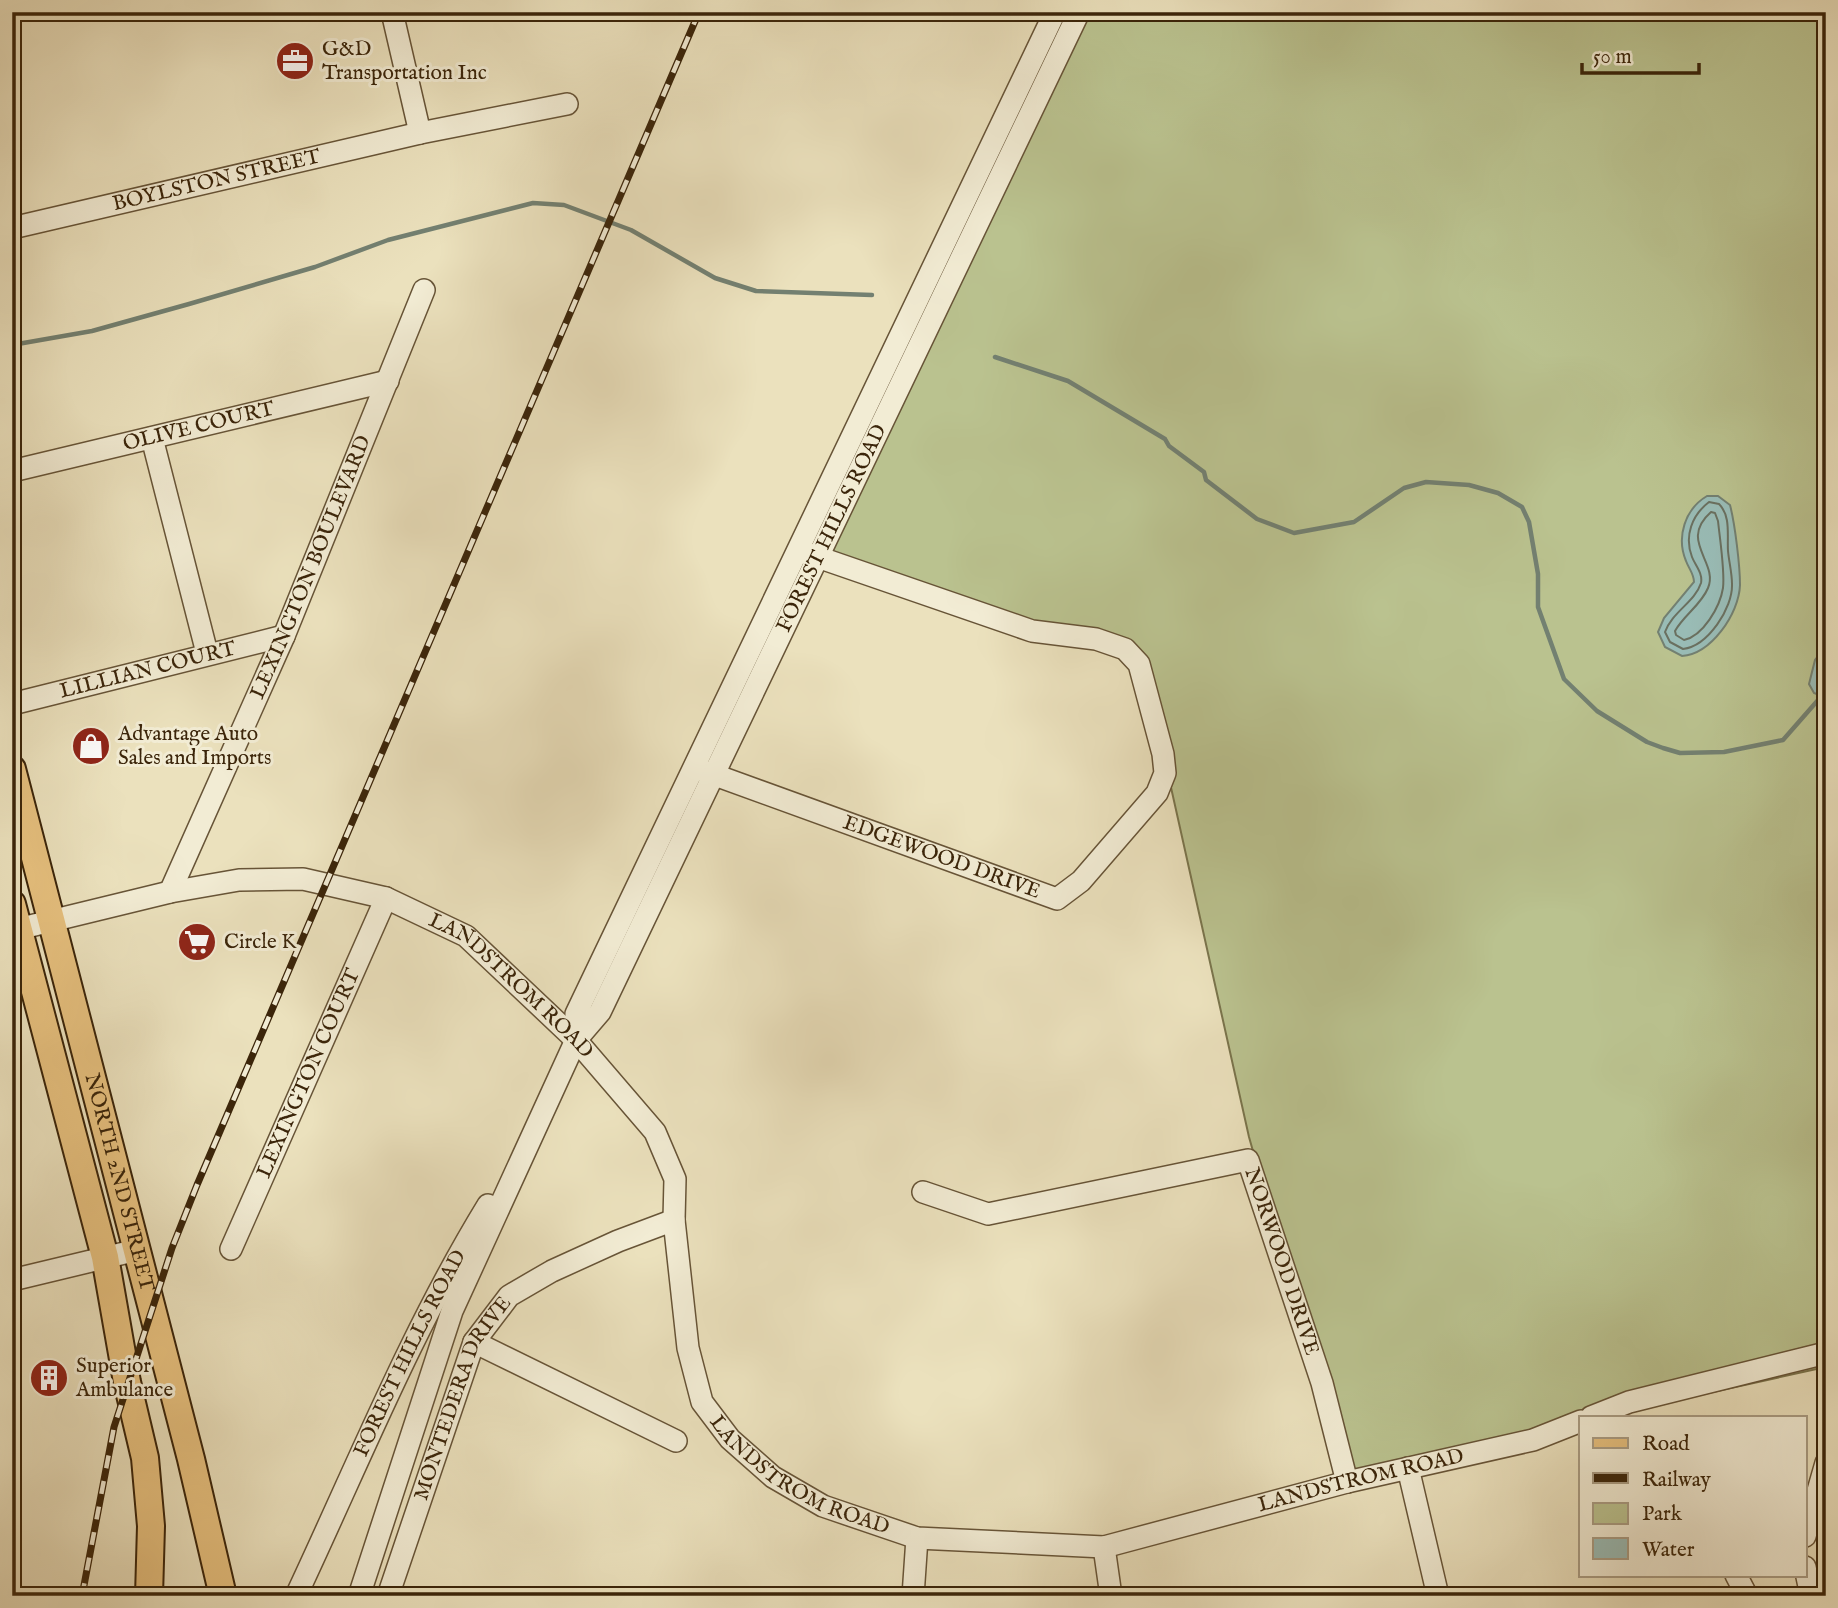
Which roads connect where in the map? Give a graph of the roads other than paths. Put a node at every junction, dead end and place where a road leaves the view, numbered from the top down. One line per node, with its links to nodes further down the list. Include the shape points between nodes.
1 (392, 12): 5 (street)
2 (1055, 12): 11 (street, FOREST HILLS ROAD)
3 (1079, 12): 12 (street, FOREST HILLS ROAD)
4 (567, 104): 5 (street, BOYLSTON STREET)
5 (420, 133): 6 (street, BOYLSTON STREET)
6 (12, 229)
7 (424, 290): 8 (street, LEXINGTON BOULEVARD)
8 (388, 381): 9 (street, OLIVE COURT); 13 (street, LEXINGTON BOULEVARD)
9 (152, 438): 10 (street, OLIVE COURT); 14 (street)
10 (12, 471)
11 (796, 551): 12 (street, EDGEWOOD DRIVE); 16 (street, FOREST HILLS ROAD)
12 (818, 556): 18 (street, FOREST HILLS ROAD); 18 (street, EDGEWOOD DRIVE, via 1032,631 1096,639 1125,649 1139,664 1163,754 1165,773 1157,793 1081,881 1057,899)
13 (284, 636): 14 (street, LILLIAN COURT); 19 (street, LEXINGTON BOULEVARD)
14 (207, 653): 15 (street, LILLIAN COURT)
15 (12, 704)
16 (692, 766): 18 (street, EDGEWOOD DRIVE); 24 (street, FOREST HILLS ROAD, via 576,1014)
17 (12, 769): 22 (main road, NORTH 2ND STREET)
18 (712, 775): 24 (street, FOREST HILLS ROAD, via 600,1012)
19 (170, 892): 20 (street, LANDSTROM ROAD, via 239,880 303,879); 22 (street)
20 (386, 898): 24 (street, LANDSTROM ROAD, via 466,936); 28 (street, LEXINGTON COURT)
21 (12, 904): 23 (main road, NORTH 2ND STREET)
22 (50, 921): 23 (street); 29 (main road, NORTH 2ND STREET)
23 (18, 929): 30 (main road, NORTH 2ND STREET)
24 (576, 1040): 25 (street, FOREST HILLS ROAD); 27 (street, LANDSTROM ROAD, via 655,1132 675,1179)
25 (541, 1120): 48 (street, FOREST HILLS ROAD, via 452,1264); 49 (street, FOREST HILLS ROAD, via 452,1311)
26 (923, 1192): 40 (street, NORWOOD DRIVE, via 988,1214 1248,1160 1322,1383)
27 (674, 1220): 32 (street, MONTEDERA DRIVE, via 552,1271 509,1296); 42 (street, LANDSTROM ROAD, via 688,1348 702,1402 730,1439 774,1477 823,1506)
28 (231, 1249)
29 (137, 1250): 30 (street); 47 (main road, NORTH 2ND STREET)
30 (105, 1257): 31 (street); 46 (main road, NORTH 2ND STREET, via 145,1458 151,1526)
31 (12, 1280)
32 (474, 1342): 37 (street); 50 (street, MONTEDERA DRIVE)
33 (1826, 1353): 34 (street)
34 (1633, 1410): 35 (street)
35 (1597, 1416)
36 (1579, 1423): 39 (street, LANDSTROM ROAD, via 1533,1440)
37 (676, 1441)
38 (1826, 1463): 41 (street)
39 (1408, 1468): 40 (street, LANDSTROM ROAD); 53 (street)
40 (1347, 1482): 43 (street, LANDSTROM ROAD)
41 (1806, 1533)
42 (917, 1538): 43 (street, LANDSTROM ROAD); 51 (street)
43 (1104, 1547): 52 (street)
44 (1806, 1572): 55 (street)
45 (1737, 1576): 54 (street)
46 (149, 1596)
47 (223, 1596)
48 (296, 1596)
49 (359, 1596)
50 (388, 1596)
51 (913, 1596)
52 (1111, 1596)
53 (1438, 1596)
54 (1747, 1596)
55 (1811, 1596)

